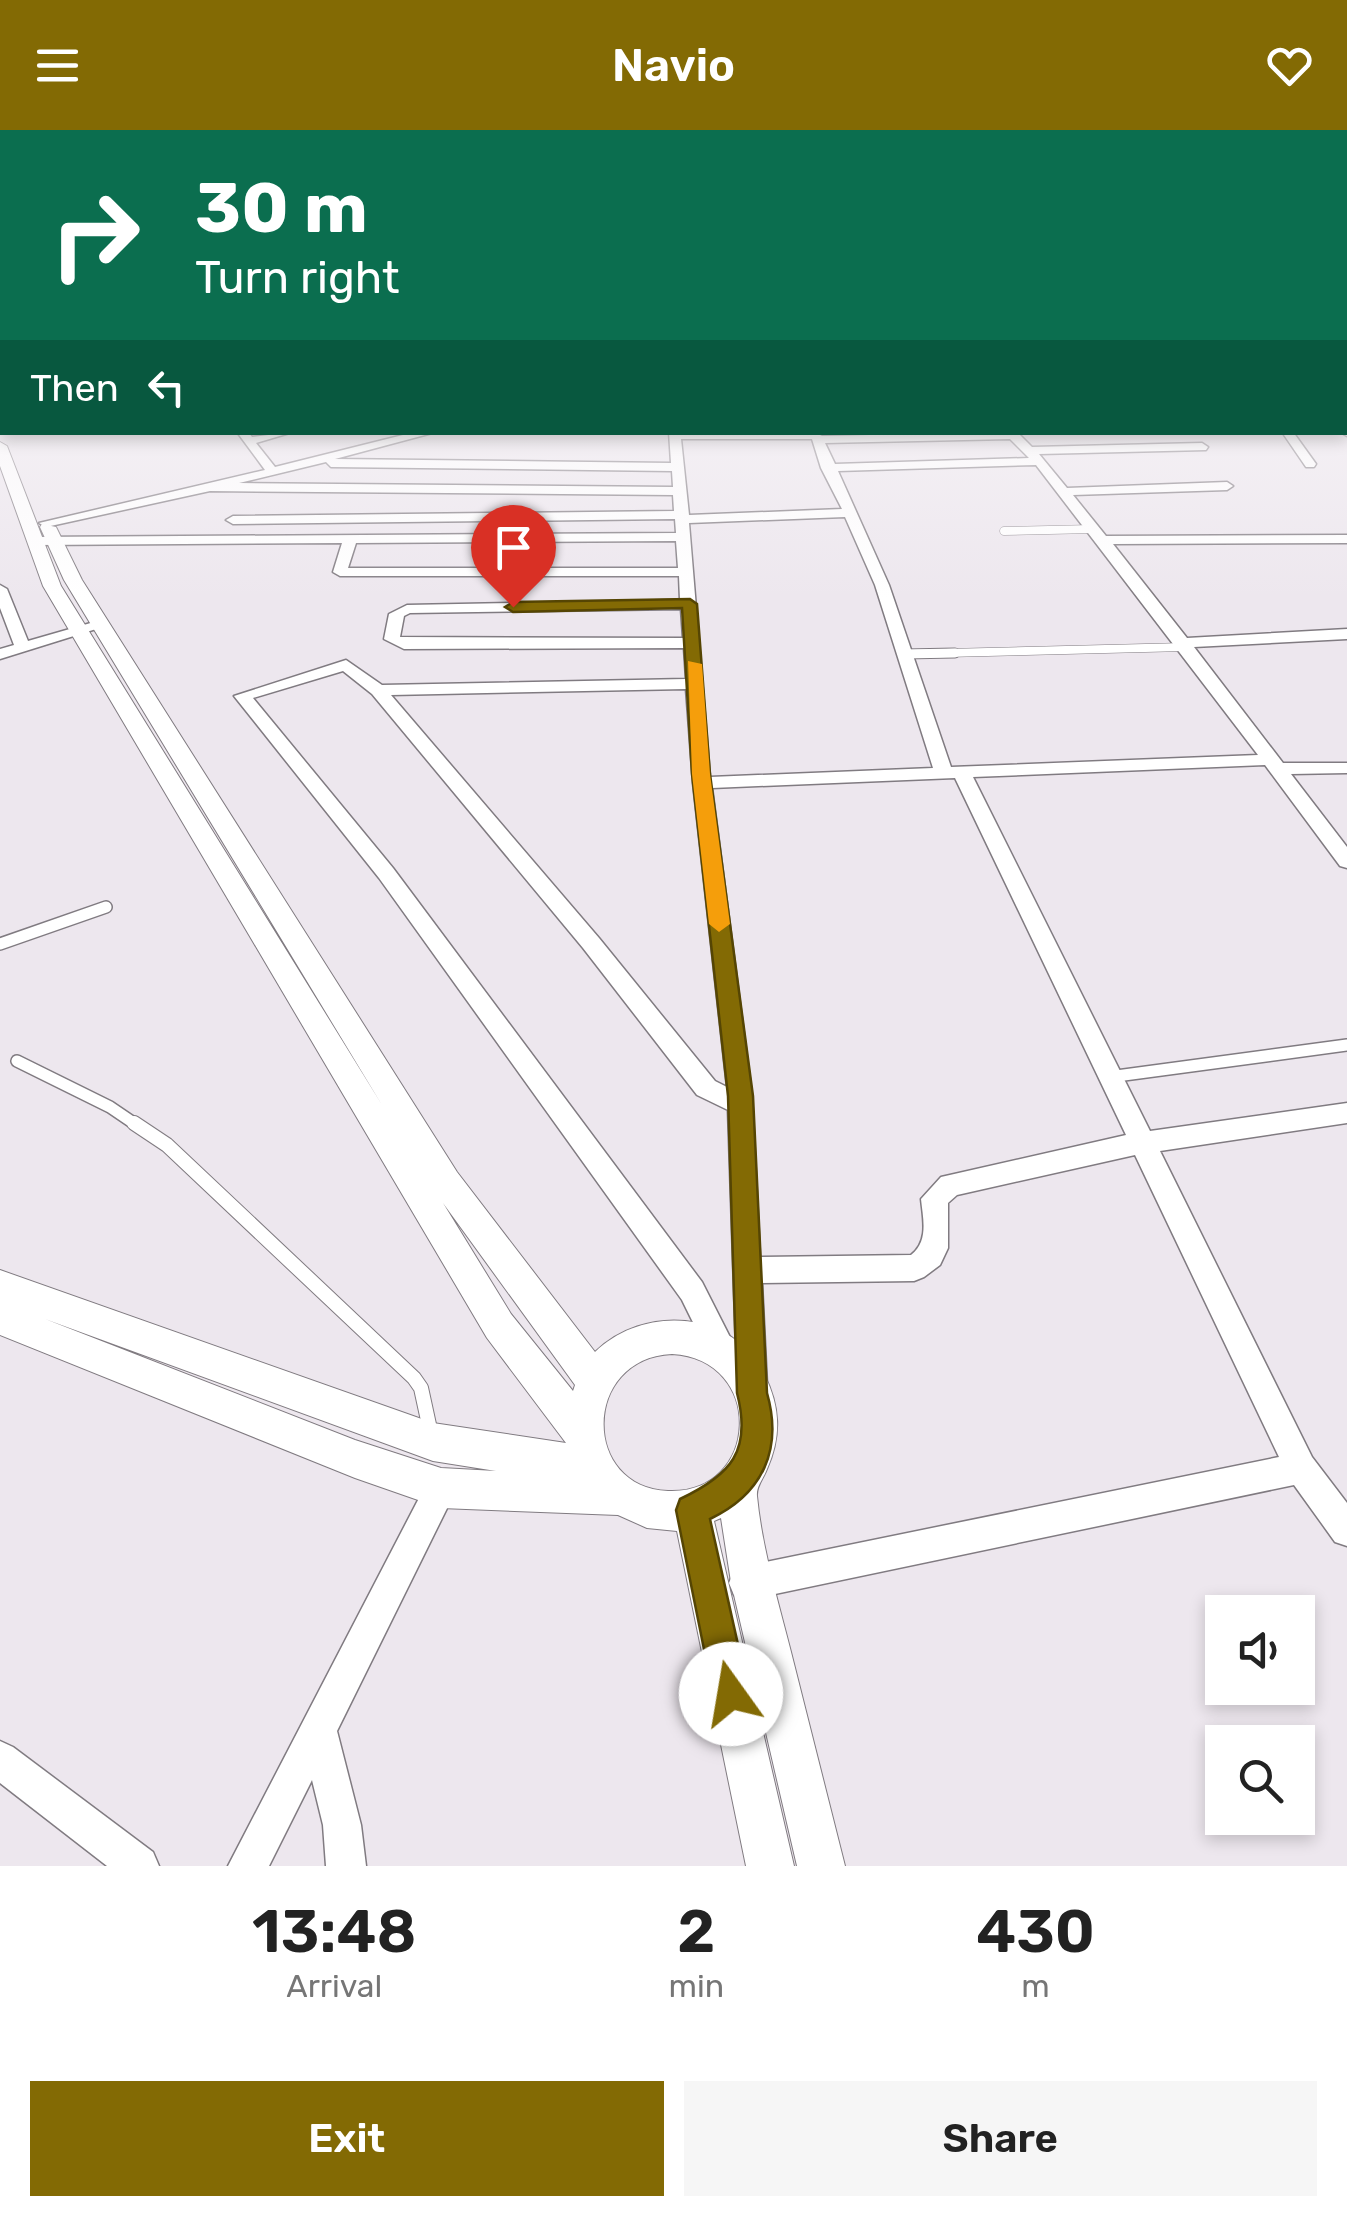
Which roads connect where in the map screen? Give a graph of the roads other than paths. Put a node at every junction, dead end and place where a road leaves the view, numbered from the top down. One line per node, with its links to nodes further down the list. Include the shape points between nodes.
1 (12, 437): 27 (street)
2 (246, 437): 17 (street)
3 (409, 437): 14 (street)
4 (767, 437): 11 (street)
5 (812, 437): 9 (street)
6 (855, 437): 9 (street)
7 (1014, 437): 13 (street)
8 (1291, 437): 15 (street)
9 (820, 443): 16 (street)
10 (0, 446): 27 (street)
11 (676, 446): 14 (street); 20 (street)
12 (1202, 447): 13 (street)
13 (1034, 456): 16 (street); 21 (street)
14 (303, 463): 17 (street)
15 (1310, 464)
16 (827, 468): 22 (street)
17 (272, 471): 19 (street)
18 (1227, 486): 21 (street)
19 (209, 488): 20 (street); 27 (street)
20 (680, 491): 24 (street)
21 (1063, 492): 26 (street)
22 (848, 513): 24 (street); 39 (street)
23 (233, 520): 24 (street)
24 (684, 524): 28 (street); 30 (street)
25 (1004, 532): 26 (lane)
26 (1098, 534): 29 (street); 36 (street)
27 (45, 535): 28 (street); 33 (street, via 52,586)
28 (350, 539): 30 (street, via 340,572)
29 (1347, 539)
30 (687, 572): 32 (street)
31 (0, 589): 37 (street)
32 (690, 604): 35 (street); 35 (street, via 407,609 396,614 392,639)
33 (90, 628): 37 (street); 59 (street, via 446,1182); 62 (street, via 499,1326)
34 (1347, 634): 36 (street)
35 (692, 642): 40 (street)
36 (1183, 645): 39 (lane); 42 (street)
37 (22, 647): 38 (street)
38 (0, 654)
39 (905, 654): 44 (street)
40 (695, 684): 41 (street); 45 (street)
41 (378, 690): 52 (street, via 706,1088); 58 (street, via 346,665 242,696 410,905 692,1290)
42 (1272, 765): 43 (street); 44 (street); 46 (street)
43 (1347, 768)
44 (953, 773): 45 (street); 51 (street)
45 (702, 784): 52 (street)
46 (1347, 861)
47 (106, 907): 48 (lane)
48 (0, 944)
49 (1347, 1044): 51 (lane)
50 (17, 1061): 61 (lane, via 167,1145 414,1378)
51 (1108, 1078): 54 (street)
52 (740, 1104): 55 (street)
53 (1347, 1113): 54 (street)
54 (1140, 1143): 55 (street, via 940,1191 934,1199 933,1257 914,1268); 63 (street)
55 (747, 1270): 60 (street)
56 (0, 1286): 61 (street)
57 (0, 1318): 65 (street)
58 (723, 1354): 59 (street, via 686,1336 660,1335 634,1343); 60 (street)
59 (595, 1382): 62 (street, via 586,1409)
60 (752, 1393): 64 (street, via 757,1442)
61 (433, 1442): 62 (street)
62 (591, 1453): 66 (street)
63 (1301, 1468): 68 (street); 69 (street)
64 (735, 1484): 67 (street); 69 (street)
65 (440, 1488): 66 (street); 71 (street)
66 (622, 1496): 67 (street, via 670,1514)
67 (692, 1510): 70 (street)
68 (1347, 1530)
69 (752, 1582): 70 (street); 77 (street)
70 (708, 1591): 76 (street)
71 (318, 1730): 74 (street); 75 (street)
72 (0, 1760): 73 (street)
73 (139, 1866)
74 (248, 1866)
75 (346, 1866)
76 (770, 1866)
77 (821, 1866)

